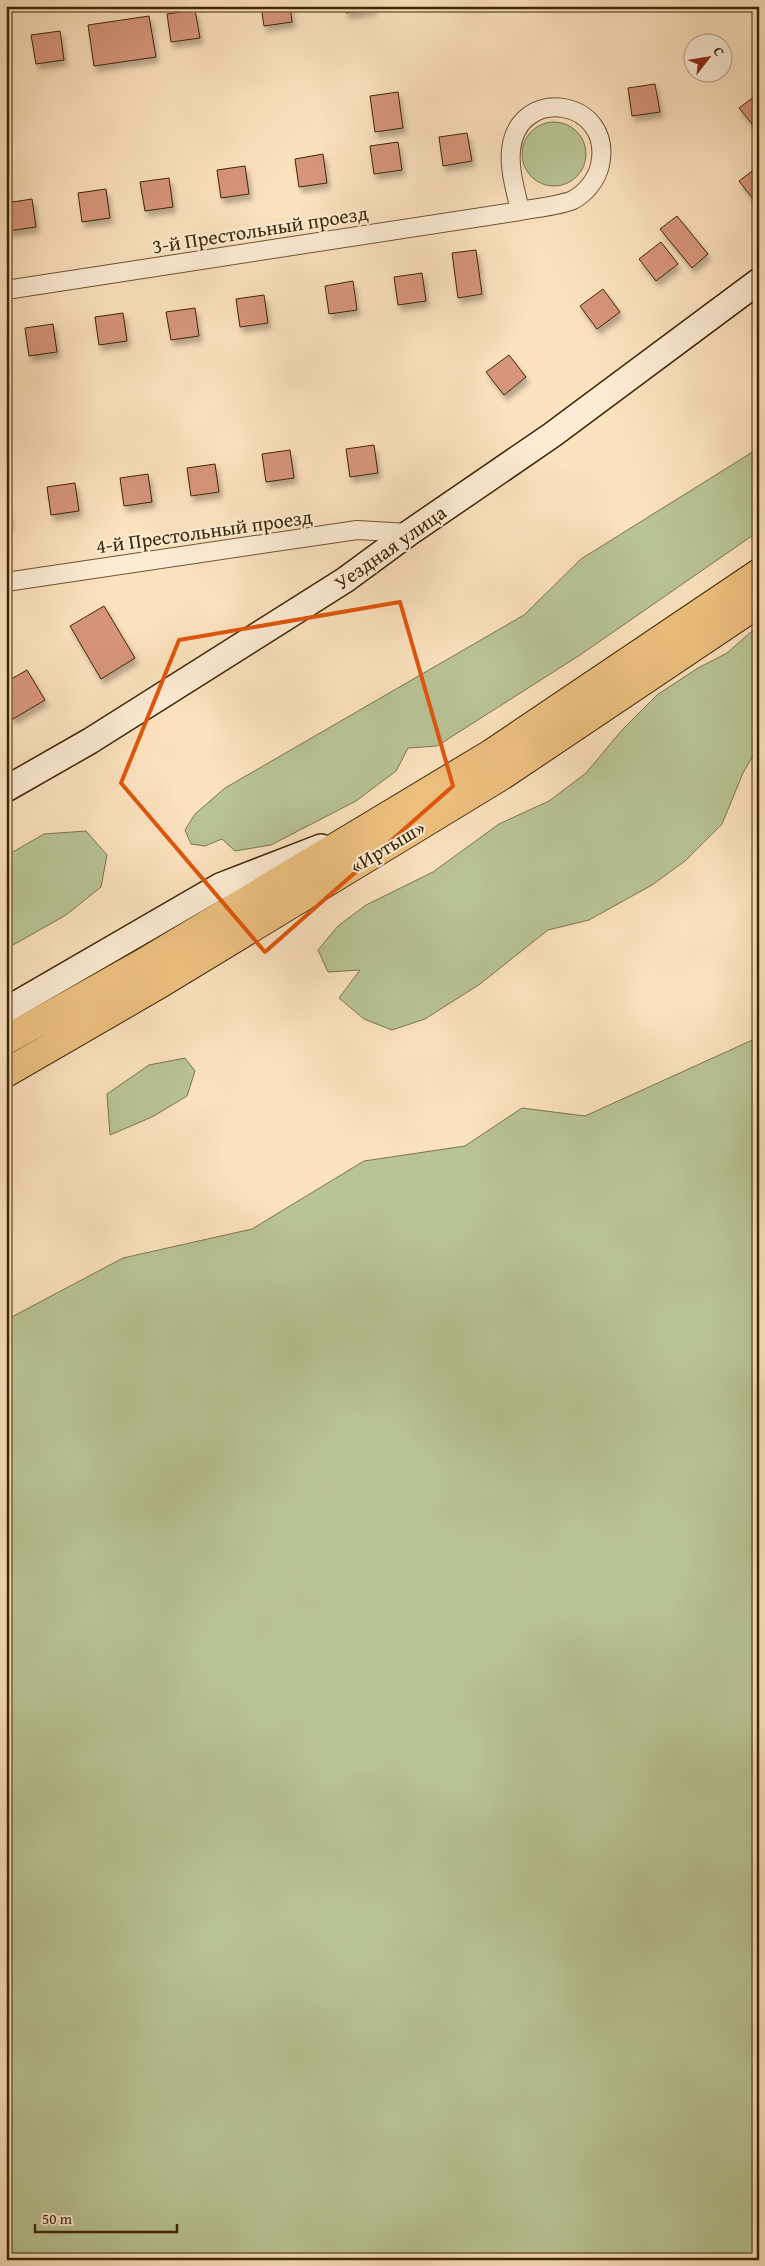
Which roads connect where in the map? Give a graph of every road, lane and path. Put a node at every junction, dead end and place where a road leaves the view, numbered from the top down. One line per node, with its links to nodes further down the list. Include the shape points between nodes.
1 (520, 211): 1 (street, 3-й Престольный проезд, via 572,200 588,189 598,174 602,154 600,137 590,121 576,111 559,106 542,109 526,118 516,132 511,149 511,169); 3 (street, 3-й Престольный проезд)
2 (759, 281): 4 (street, Уездная улица, via 552,435)
3 (6, 290)
4 (409, 533): 6 (street, 4-й Престольный проезд, via 357,530); 8 (street, Уездная улица, via 344,580 228,655)
5 (759, 573): 9 (highway, «Иртыш», via 492,753)
6 (6, 582)
7 (759, 603): 12 (highway, «Иртыш», via 503,775 158,985)
8 (6, 789)
9 (361, 832): 10 (street, via 220,886); 11 (highway, «Иртыш», via 150,959)
10 (6, 1010)
11 (6, 1040)
12 (6, 1073)

